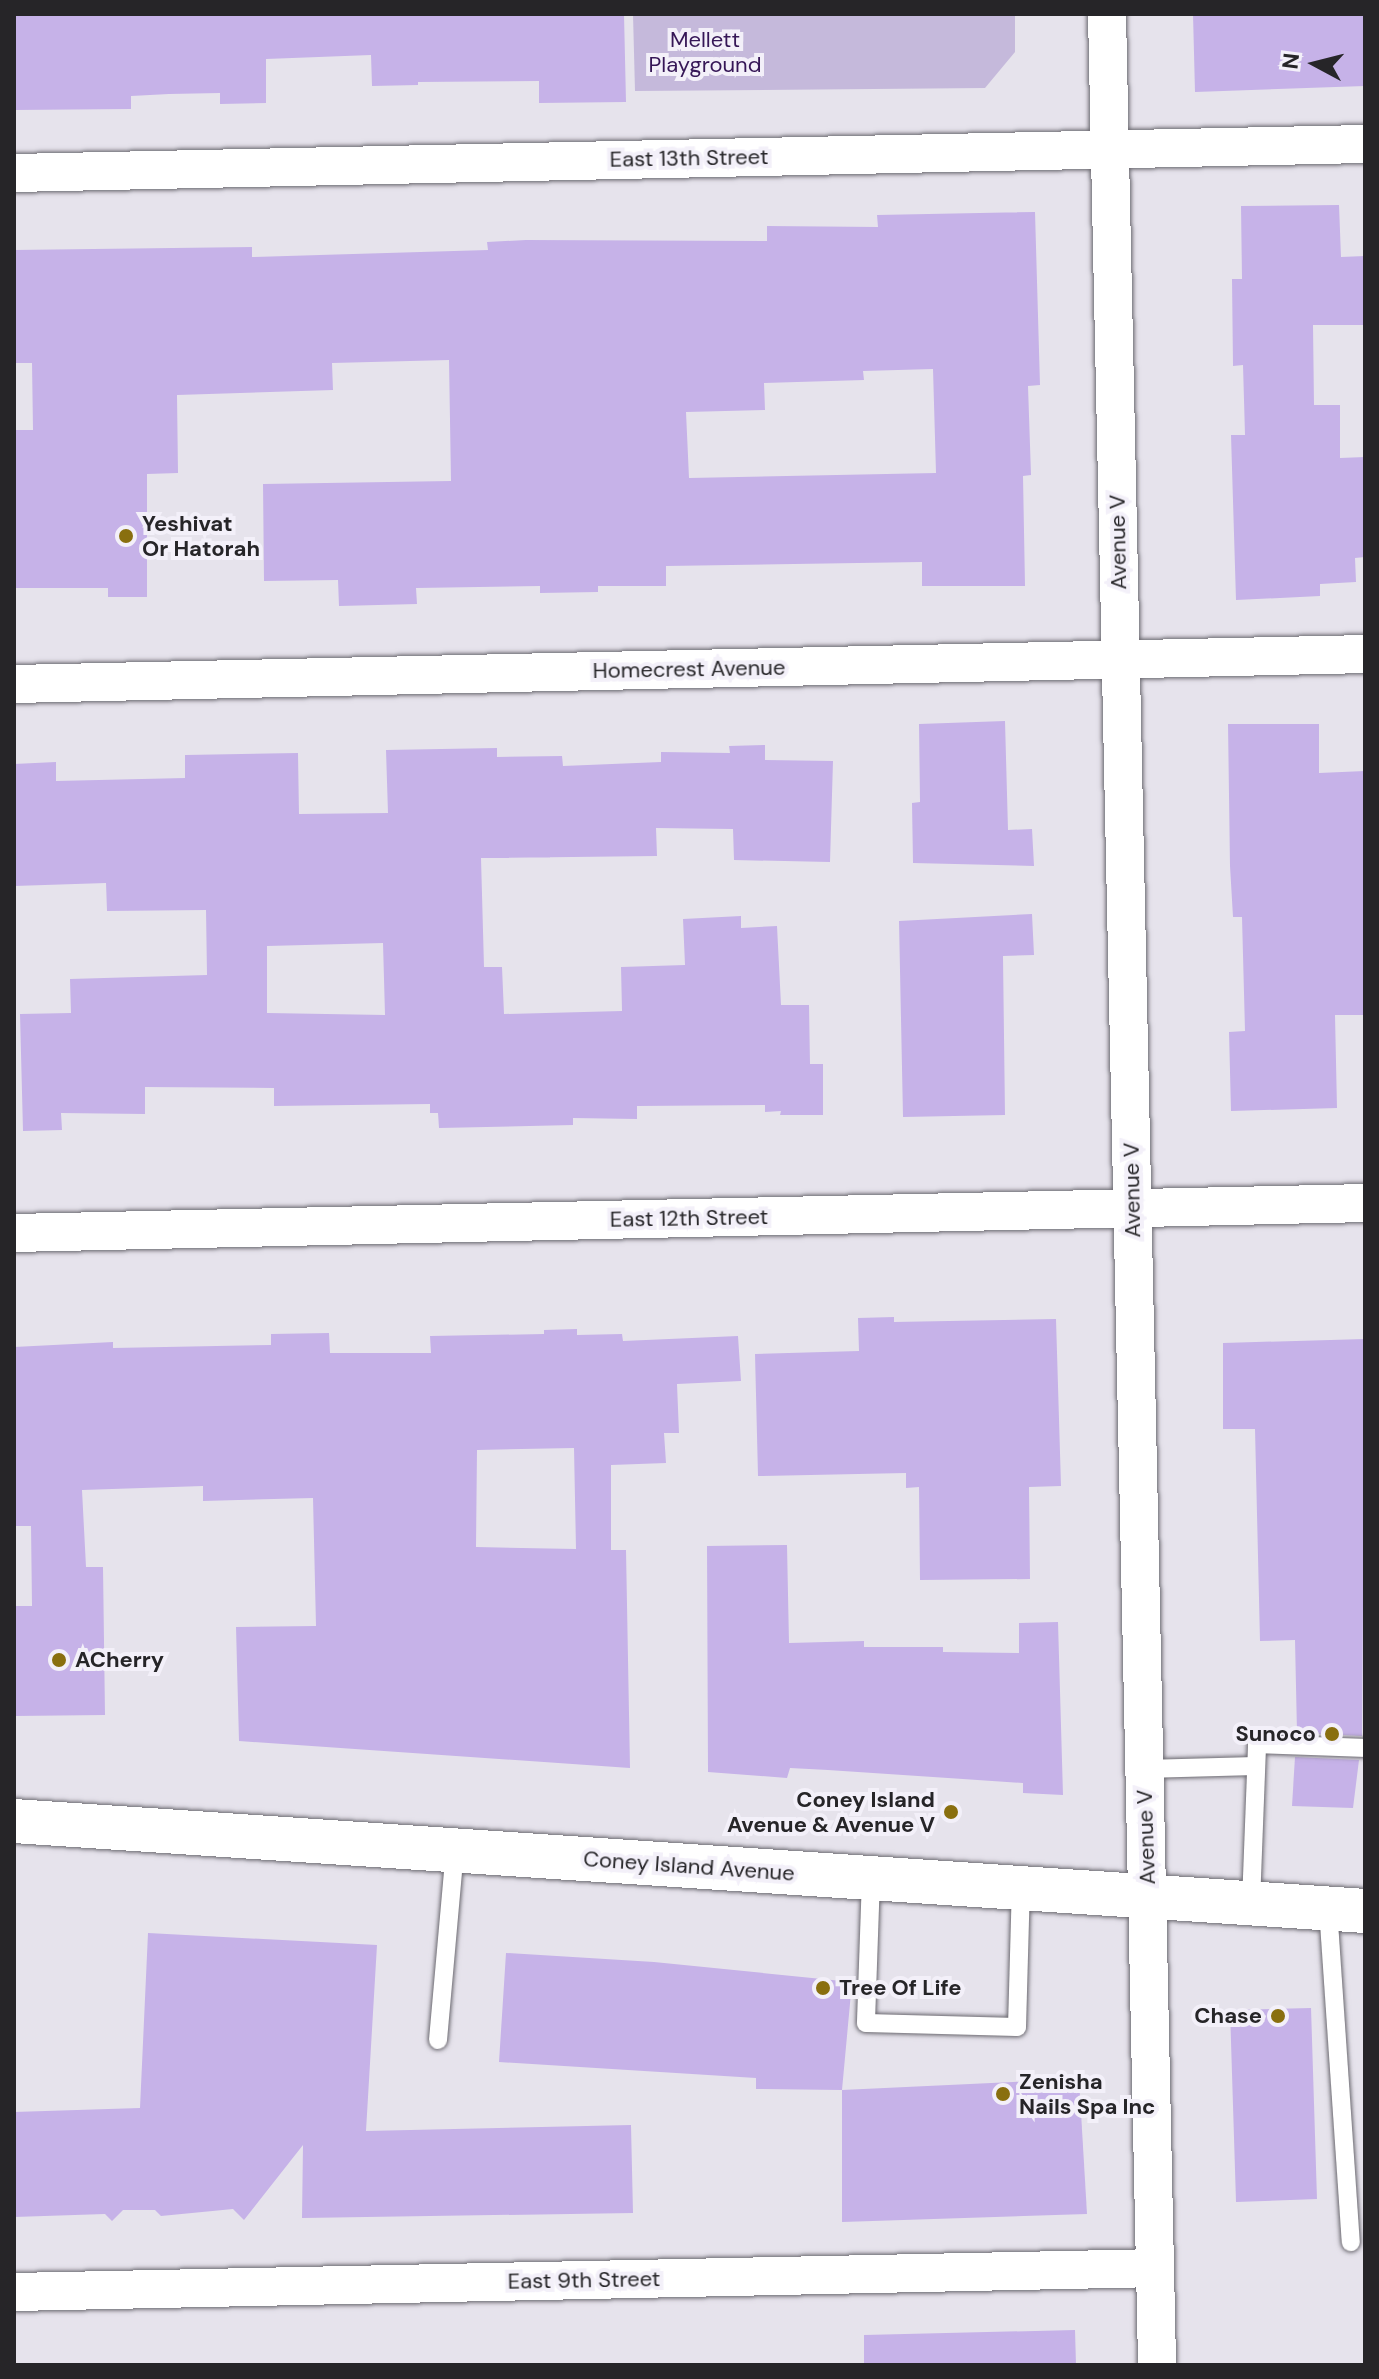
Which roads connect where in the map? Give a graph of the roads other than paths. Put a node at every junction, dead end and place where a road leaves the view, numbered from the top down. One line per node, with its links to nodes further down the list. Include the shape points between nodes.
1 (1107, 14): 3 (street, Avenue V)
2 (1365, 144): 3 (street, East 13th Street)
3 (1109, 149): 4 (street, East 13th Street); 6 (street, Avenue V)
4 (14, 173)
5 (1365, 654): 6 (street, Homecrest Avenue)
6 (1120, 659): 7 (street, Homecrest Avenue); 9 (street, Avenue V)
7 (14, 684)
8 (1365, 1203): 9 (street, East 12th Street)
9 (1132, 1208): 10 (street, East 12th Street); 13 (street, Avenue V)
10 (14, 1233)
11 (1365, 1748): 12 (lane, via 1257,1744)
12 (1256, 1766): 13 (lane); 19 (lane)
13 (1144, 1769): 18 (street, Avenue V)
14 (14, 1821): 15 (main road, Coney Island Avenue)
15 (455, 1851): 16 (main road, Coney Island Avenue); 21 (lane)
16 (871, 1878): 17 (main road, Coney Island Avenue); 17 (lane, via 866,2023 1017,2027)
17 (1021, 1888): 18 (main road, Coney Island Avenue)
18 (1148, 1896): 19 (main road, Coney Island Avenue); 23 (street, Avenue V)
19 (1251, 1903): 20 (main road, Coney Island Avenue)
20 (1346, 1909): 22 (lane)
21 (438, 2040)
22 (1351, 2242)
23 (1155, 2268): 24 (street, East 9th Street); 25 (street, Avenue V)
24 (14, 2292)
25 (1157, 2365)

